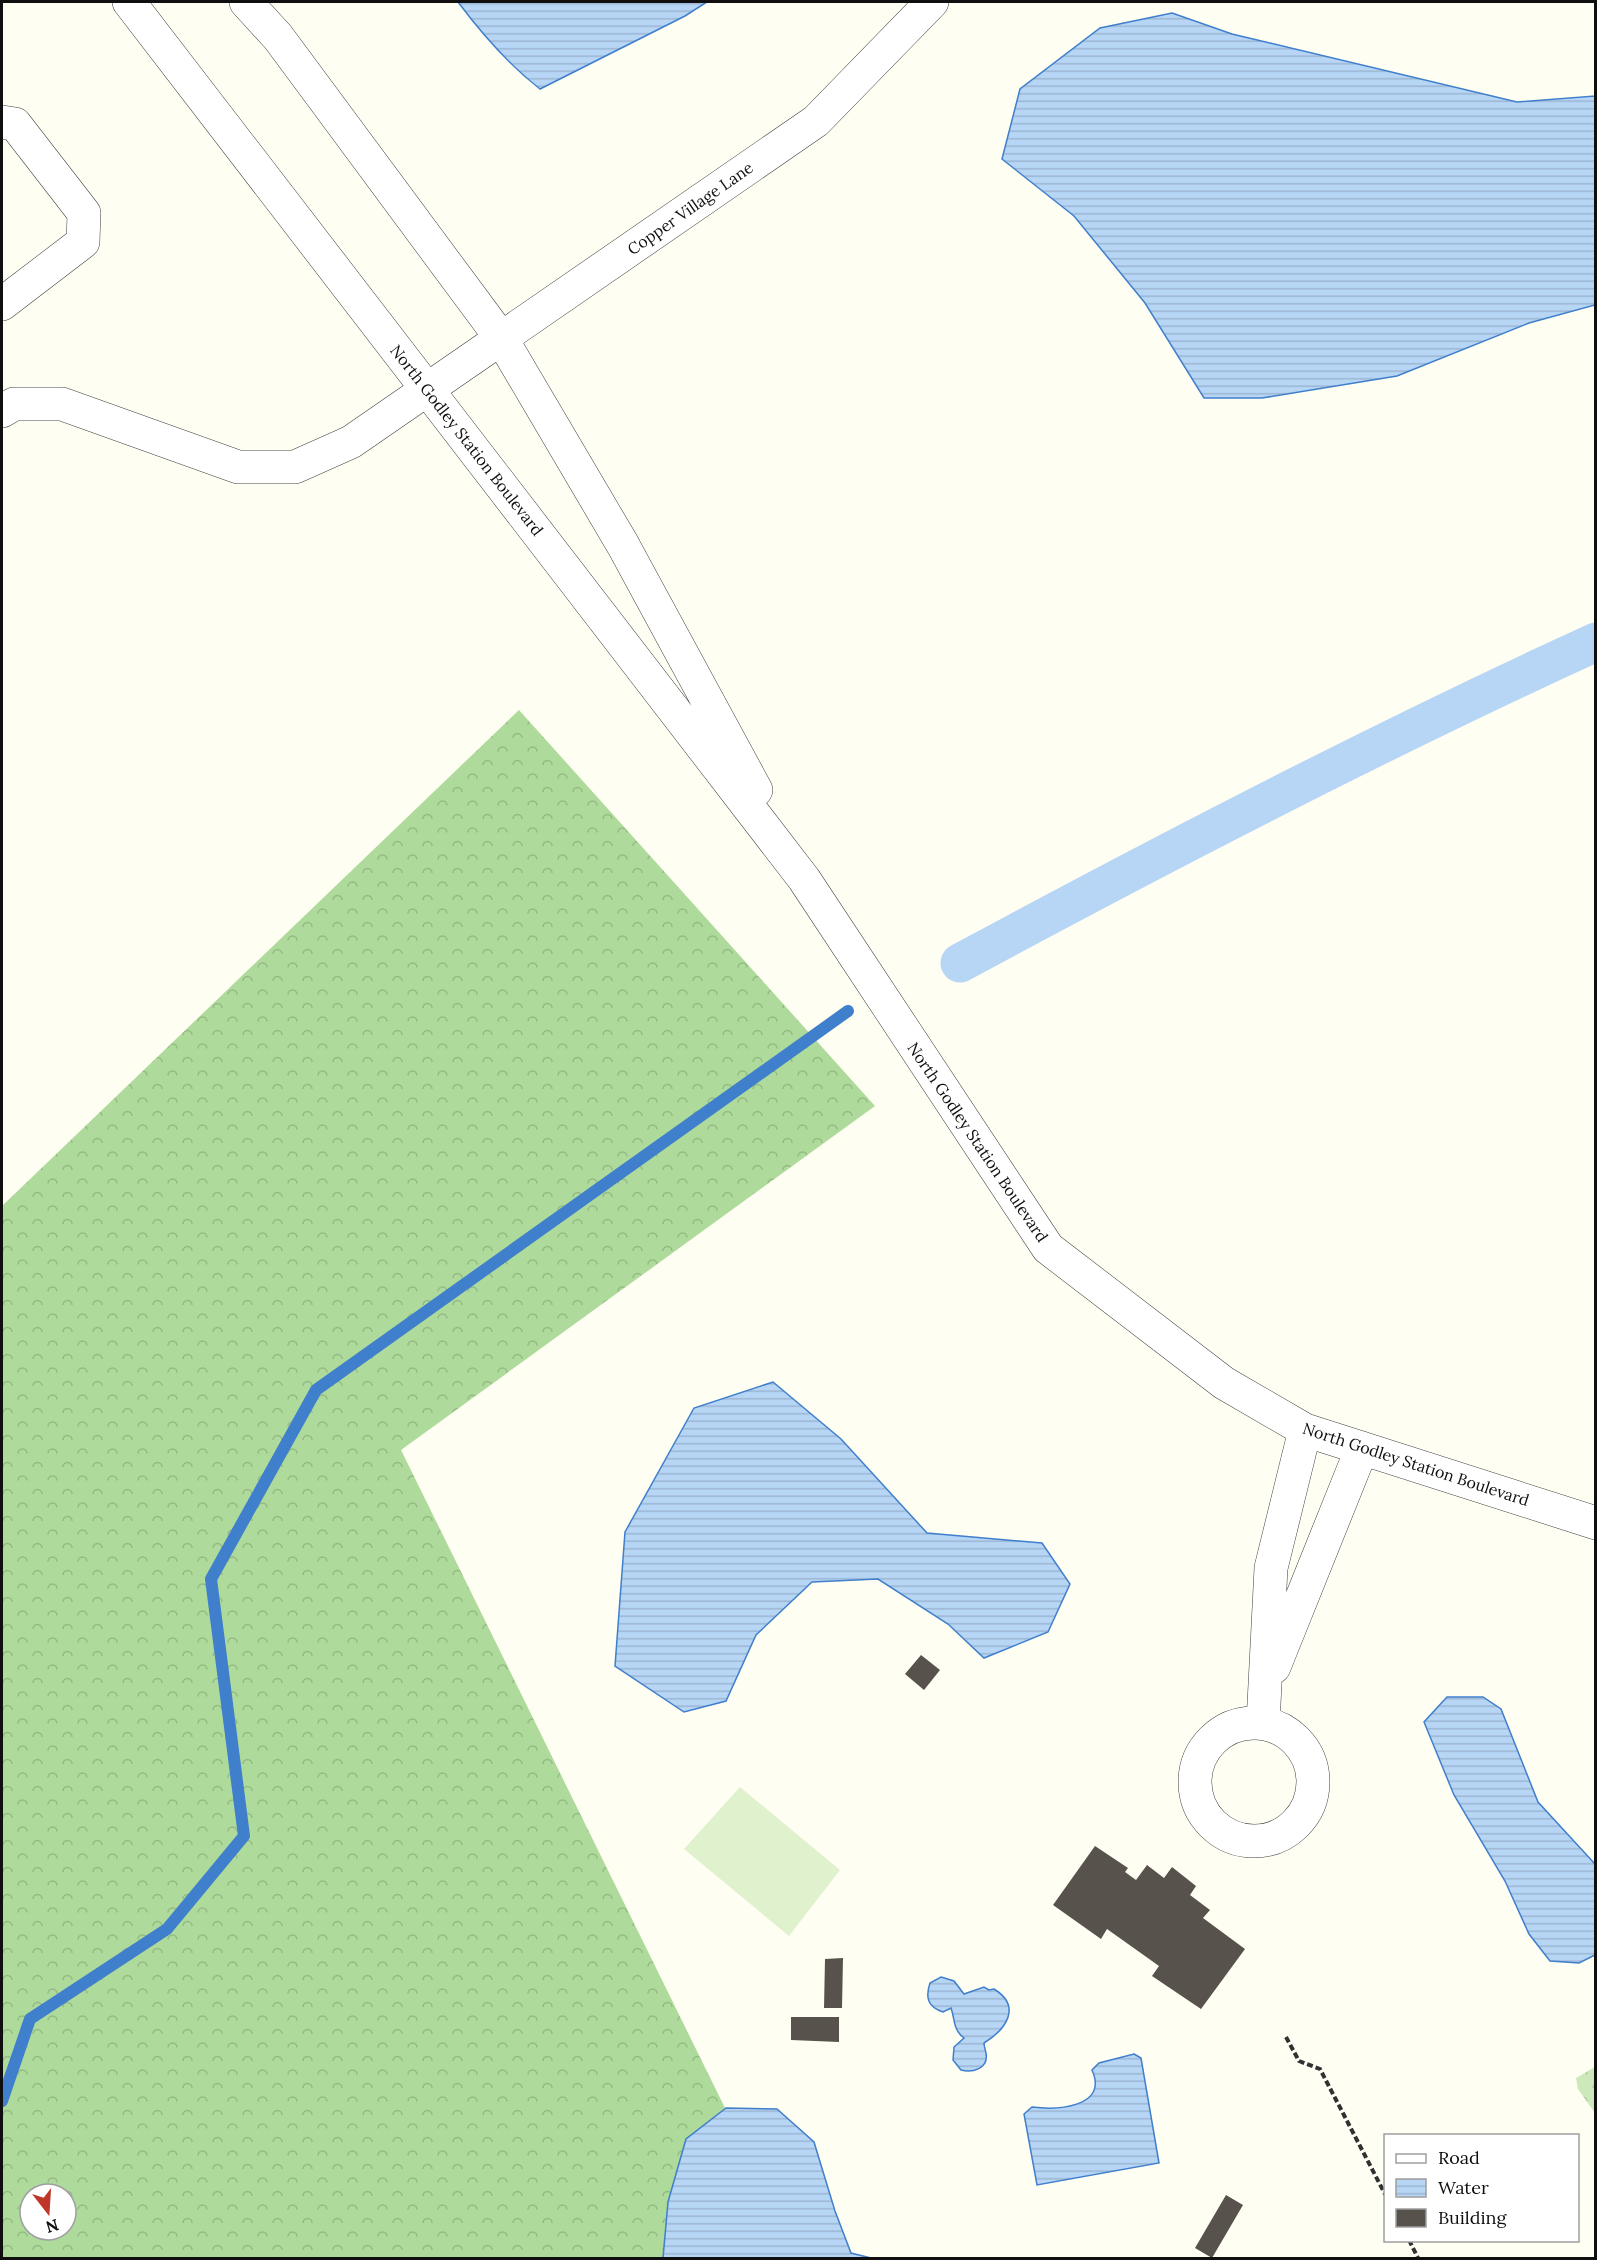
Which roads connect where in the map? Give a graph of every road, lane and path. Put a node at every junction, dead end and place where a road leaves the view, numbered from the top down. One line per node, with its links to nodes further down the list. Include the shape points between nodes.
1 (129, 2): 7 (street, North Godley Station Boulevard)
2 (246, 2): 6 (street, North Godley Station Boulevard, via 278,37)
3 (932, 2): 6 (street, Copper Village Lane, via 816,121)
4 (2, 122): 5 (street, via 15,124 84,213 83,242)
5 (2, 304)
6 (501, 338): 7 (street, Copper Village Lane); 9 (street, North Godley Station Boulevard, via 623,545)
7 (426, 388): 8 (street, Copper Village Lane, via 351,442 295,467 238,467 62,404 14,404); 9 (street, North Godley Station Boulevard)
8 (2, 411)
9 (804, 879): 10 (street, North Godley Station Boulevard, via 1048,1248 1224,1383)
10 (1305, 1430): 11 (street, North Godley Station Boulevard); 13 (street, via 1271,1568)
11 (1362, 1448): 12 (street, North Godley Station Boulevard); 13 (street)
12 (1596, 1523)
13 (1264, 1691): 14 (street)
14 (1263, 1723)
15 (1286, 2037): 16 (path, via 1299,2061 1320,2069)
16 (1384, 2192)
17 (1410, 2242): 18 (path)
18 (1418, 2259)

